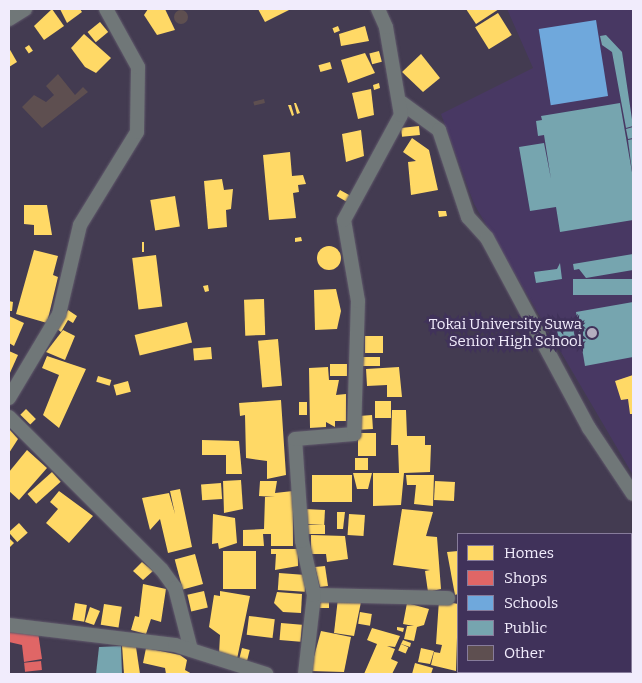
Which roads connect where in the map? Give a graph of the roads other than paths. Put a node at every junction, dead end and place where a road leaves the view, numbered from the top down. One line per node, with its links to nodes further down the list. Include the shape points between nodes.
1 (25, 9): 4 (street)
2 (106, 9): 6 (street, via 138,67 137,132 80,225 60,314)
3 (378, 9): 5 (street)
4 (9, 19)
5 (402, 103): 8 (street, via 439,130 468,217 487,238 589,428); 9 (street, via 401,115 344,220 358,301 354,434 295,439 302,541)
6 (9, 398)
7 (9, 417): 12 (street, via 162,570 175,588)
8 (633, 494)
9 (314, 595): 10 (street); 14 (street)
10 (448, 598)
11 (9, 624): 12 (street, via 67,629)
12 (191, 650): 13 (street)
13 (266, 674)
14 (304, 674)

